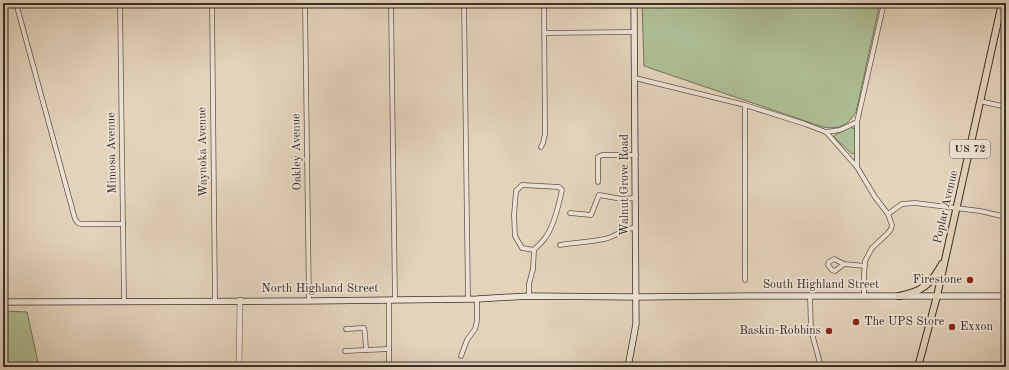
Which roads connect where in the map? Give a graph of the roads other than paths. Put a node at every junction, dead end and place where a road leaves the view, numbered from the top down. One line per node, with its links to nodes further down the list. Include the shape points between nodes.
1 (16, 3): 28 (street, via 75,219 81,224)
2 (120, 3): 28 (street, Mimosa Avenue)
3 (212, 3): 50 (street, Waynoka Avenue)
4 (305, 3): 47 (street, Oakley Avenue)
5 (391, 3): 46 (street)
6 (464, 3): 43 (street)
7 (544, 3): 12 (street)
8 (634, 3): 11 (main road, Walnut Grove Road)
9 (884, 3): 17 (street)
10 (1002, 3): 14 (main road, Poplar Avenue / US 72)
11 (634, 32): 12 (street); 13 (main road, Walnut Grove Road)
12 (545, 33): 19 (street, via 545,134)
13 (634, 78): 15 (street); 20 (main road, Walnut Grove Road)
14 (980, 101): 16 (street); 24 (main road, Poplar Avenue / US 72)
15 (745, 105): 18 (street); 35 (street)
16 (1006, 107)
17 (857, 122): 18 (street, via 840,130); 21 (street)
18 (826, 132): 21 (street)
19 (541, 147)
20 (636, 155): 22 (street, via 598,157); 23 (main road, Walnut Grove Road)
21 (857, 167): 26 (street)
22 (598, 182)
23 (636, 198): 25 (street, via 622,199 599,195 591,215); 29 (main road, Walnut Grove Road)
24 (957, 208): 26 (street, via 907,203); 27 (street); 32 (main road, Poplar Avenue / US 72)
25 (570, 213)
26 (888, 214): 34 (street, via 892,221 891,229 872,248)
27 (1006, 217)
28 (123, 224): 49 (street, Mimosa Avenue)
29 (636, 228): 30 (street, via 627,228 615,236 604,239); 42 (main road, Walnut Grove Road)
30 (560, 244)
31 (534, 250): 31 (street, via 546,238 550,229 562,190 559,187 522,185 516,191 515,236 522,248); 36 (street)
32 (946, 257): 39 (main road, via 930,283 917,291); 40 (main road, Poplar Avenue / US 72)
33 (844, 264): 34 (street)
34 (864, 266): 38 (street)
35 (745, 280)
36 (529, 296): 42 (main road, North Highland Street); 44 (main road, North Highland Street)
37 (810, 296): 38 (main road, South Highland Street); 42 (main road, South Highland Street); 61 (street, via 811,330)
38 (864, 296): 39 (main road, South Highland Street)
39 (898, 296): 40 (main road, South Highland Street)
40 (937, 296): 41 (main road, South Highland Street); 62 (main road, Poplar Avenue / US 72)
41 (1006, 296)
42 (636, 297): 60 (main road, Walnut Grove Road, via 636,329)
43 (468, 299): 44 (main road, North Highland Street); 46 (main road, North Highland Street)
44 (477, 299): 55 (street, via 475,329 467,340)
45 (240, 300): 47 (main road, North Highland Street); 50 (main road, North Highland Street); 56 (street)
46 (392, 300): 47 (main road, North Highland Street); 52 (street)
47 (309, 301)
48 (3, 302): 49 (main road, North Highland Street)
49 (124, 302): 50 (main road, North Highland Street)
50 (215, 302)
51 (346, 328): 53 (street, via 364,328)
52 (389, 349): 53 (street); 57 (street)
53 (366, 350): 54 (street)
54 (345, 351)
55 (461, 356)
56 (239, 367)
57 (389, 367)
58 (542, 367): 59 (street)
59 (545, 367)
60 (628, 367)
61 (821, 367)
62 (918, 367)

